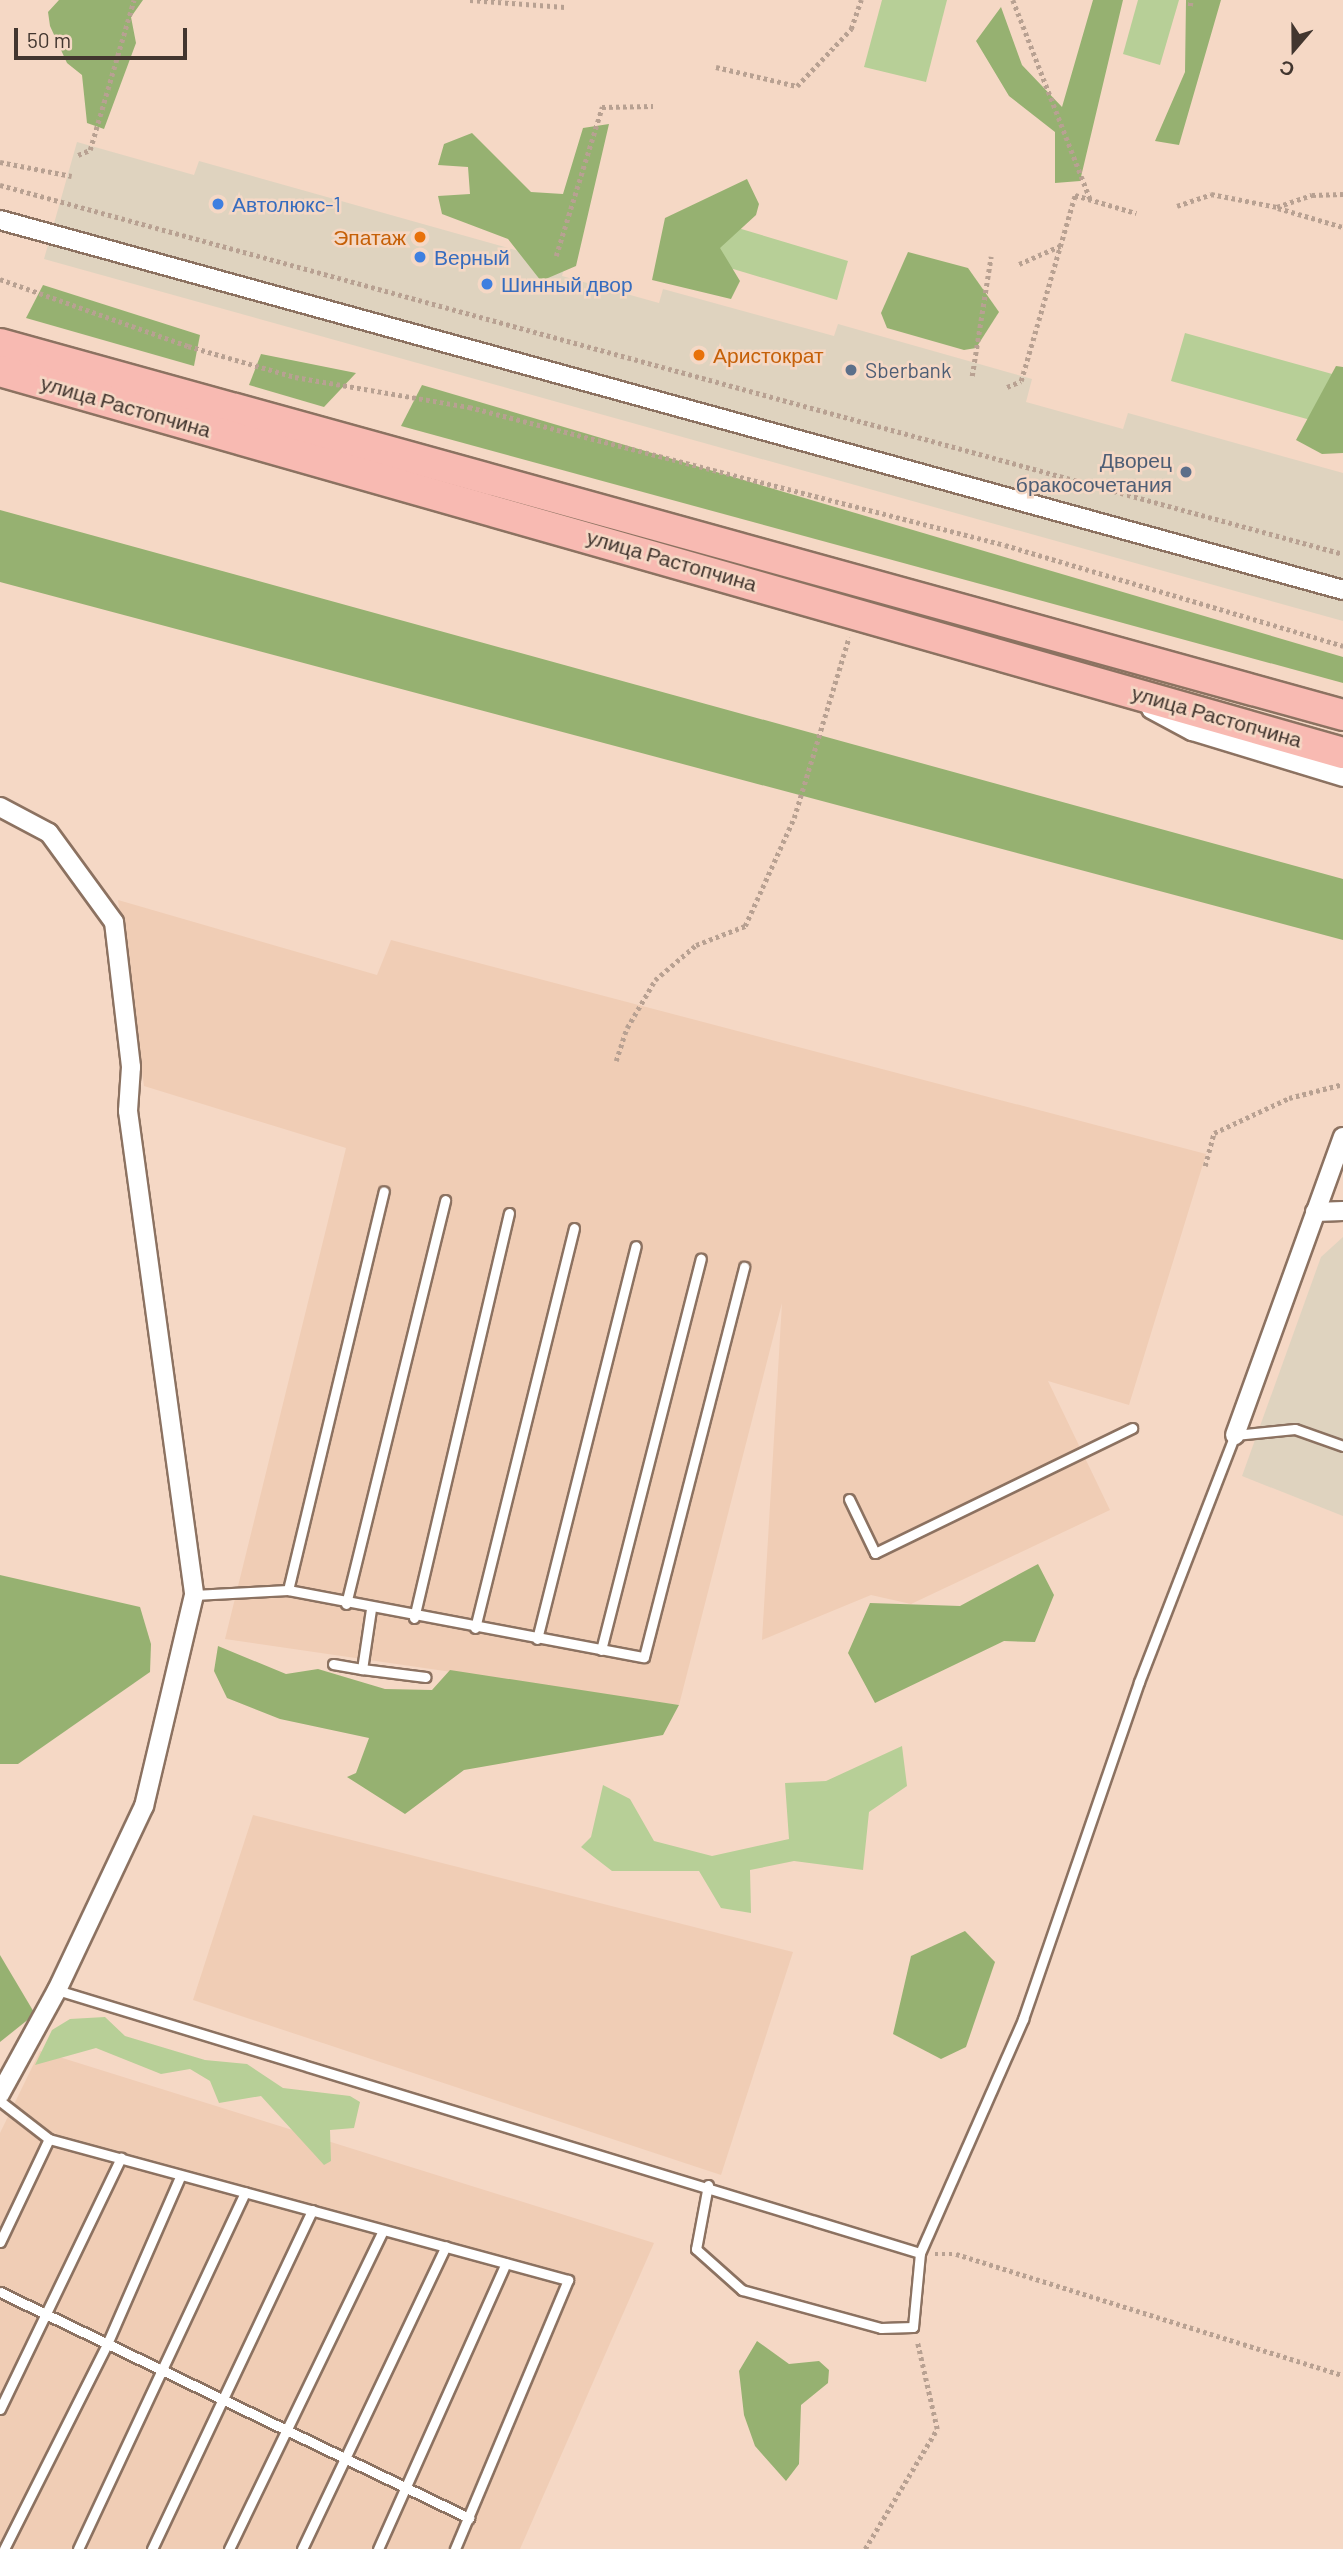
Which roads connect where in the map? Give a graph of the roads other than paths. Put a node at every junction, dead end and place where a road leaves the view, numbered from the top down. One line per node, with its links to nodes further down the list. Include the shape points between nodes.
1 (0, 220): 4 (street)
2 (0, 344): 6 (highway, улица Растопчина)
3 (0, 370): 5 (highway, улица Растопчина)
4 (1343, 590)
5 (1101, 682): 7 (highway, улица Растопчина); 8 (street, via 1192,731)
6 (1343, 715)
7 (1343, 753)
8 (1343, 777)
9 (0, 807): 26 (street, via 48,833 114,922 131,1068 128,1111)
10 (1343, 1137): 11 (street)
11 (1339, 1165): 15 (street)
12 (384, 1191): 25 (lane)
13 (445, 1200): 27 (lane)
14 (1343, 1211): 15 (street)
15 (1315, 1212): 22 (street)
16 (509, 1213): 29 (lane)
17 (574, 1228): 30 (lane)
18 (636, 1246): 31 (lane)
19 (701, 1259): 32 (lane)
20 (744, 1267): 32 (lane, via 644,1657)
21 (1132, 1427): 24 (lane, via 875,1553)
22 (1235, 1435): 23 (lane, via 1295,1429); 47 (lane, via 1139,1682 1023,2019)
23 (1343, 1446)
24 (849, 1499)
25 (288, 1590): 26 (lane); 27 (lane)
26 (194, 1595): 36 (street, via 144,1806)
27 (346, 1604): 28 (lane)
28 (371, 1609): 29 (lane); 34 (lane)
29 (414, 1618): 30 (lane)
30 (475, 1628): 31 (lane)
31 (537, 1639): 32 (lane)
32 (601, 1650)
33 (332, 1664): 34 (lane)
34 (362, 1669): 35 (lane)
35 (426, 1677)
36 (57, 1990): 37 (street); 41 (lane)
37 (1, 2091): 38 (lane)
38 (49, 2139): 39 (lane); 45 (lane)
39 (121, 2158): 40 (lane); 50 (lane)
40 (181, 2175): 42 (lane); 51 (lane)
41 (708, 2185): 47 (lane); 47 (lane, via 696,2249 741,2290 881,2328 913,2327)
42 (245, 2192): 43 (lane); 52 (lane)
43 (312, 2210): 44 (lane); 53 (lane)
44 (383, 2230): 46 (lane); 55 (lane)
45 (0, 2242)
46 (446, 2246): 48 (lane); 56 (lane)
47 (920, 2253)
48 (506, 2263): 57 (lane); 58 (lane, via 568,2280)
49 (0, 2292): 50 (lane)
50 (45, 2314): 51 (lane); 54 (lane)
51 (107, 2344): 52 (lane); 59 (lane)
52 (166, 2372): 53 (lane); 60 (lane)
53 (224, 2400): 55 (lane); 61 (lane)
54 (0, 2409)
55 (290, 2432): 56 (lane); 62 (lane)
56 (346, 2459): 57 (lane); 63 (lane)
57 (406, 2488): 58 (lane); 64 (lane)
58 (469, 2518): 65 (lane)
59 (4, 2549)
60 (78, 2549)
61 (152, 2549)
62 (229, 2549)
63 (302, 2549)
64 (378, 2549)
65 (455, 2549)

